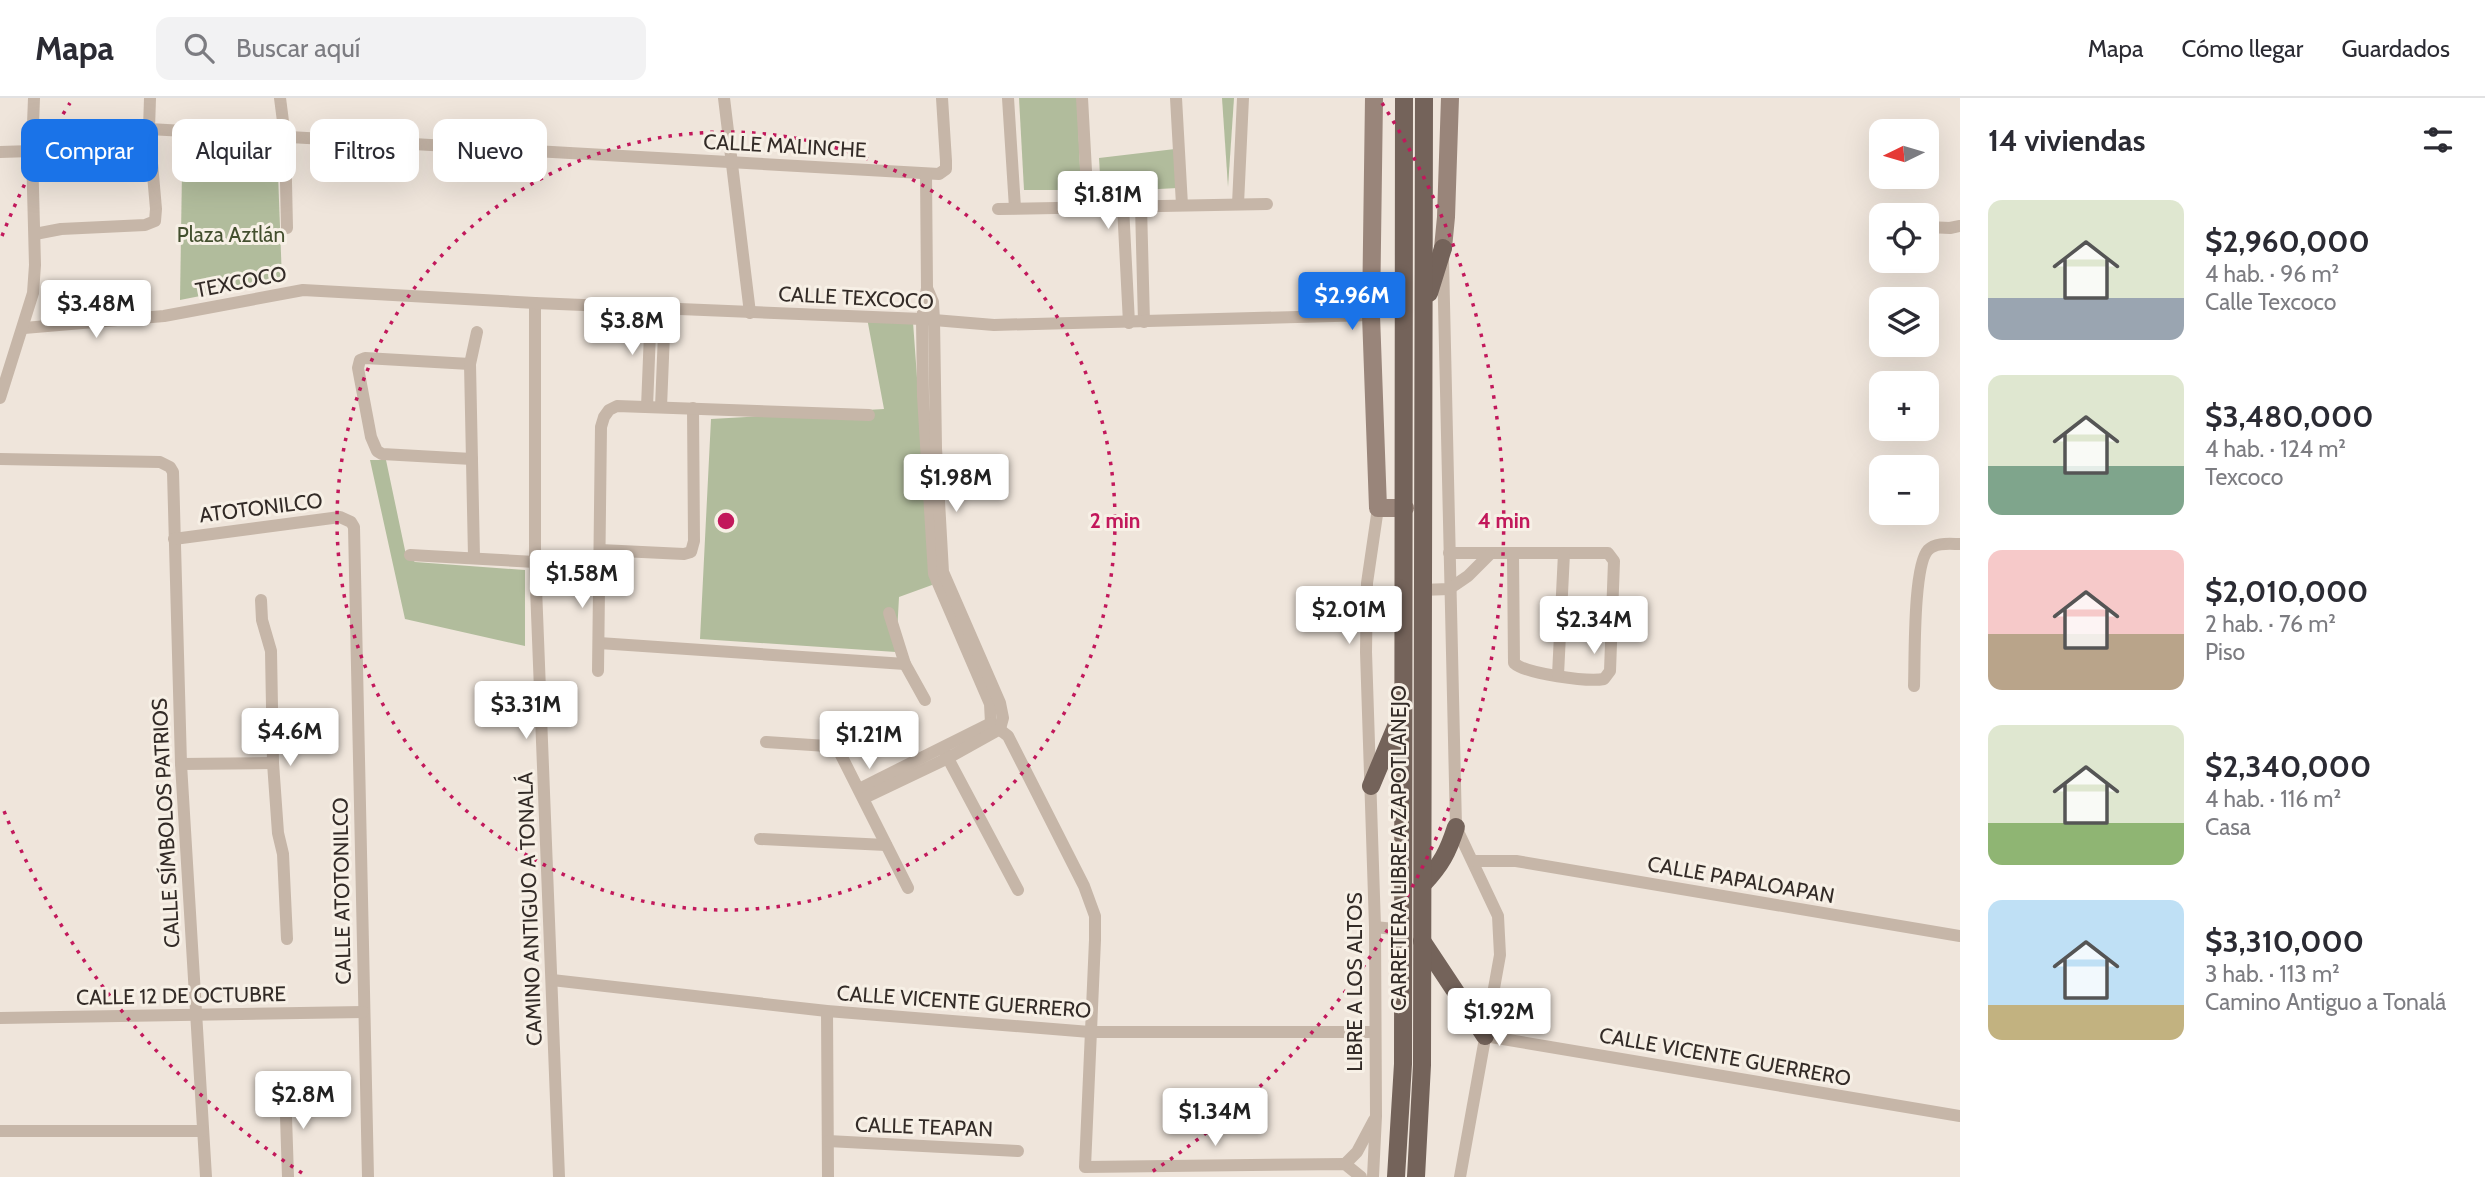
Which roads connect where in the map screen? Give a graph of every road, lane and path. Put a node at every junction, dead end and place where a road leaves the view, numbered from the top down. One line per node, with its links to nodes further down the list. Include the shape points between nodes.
1 (34, 98): 14 (street)
2 (150, 98): 15 (street)
3 (280, 98): 16 (street)
4 (724, 98): 20 (street)
5 (942, 98): 21 (street, CALLE MALINCHE, via 946,169)
6 (1008, 98): 31 (street)
7 (1082, 98): 30 (street)
8 (1176, 98): 27 (street)
9 (1243, 98): 25 (street)
10 (1374, 98): 44 (street)
11 (1404, 98): 59 (main road, CARRETERA LIBRE A ZAPOTLANEJO)
12 (1424, 98): 43 (main road, CARRETERA LIBRE A ZAPOTLANEJO)
13 (1450, 98): 37 (street)
14 (33, 119)
15 (149, 119)
16 (283, 119)
17 (296, 138): 20 (street, CALLE MALINCHE)
18 (21, 151): 19 (street)
19 (0, 152)
20 (731, 162): 21 (street, CALLE MALINCHE); 42 (street)
21 (926, 174): 45 (street)
22 (33, 182): 36 (street)
23 (154, 182): 36 (street, via 155,221)
24 (286, 182): 34 (street)
25 (1238, 204): 26 (street); 27 (street)
26 (1267, 204)
27 (1182, 205): 29 (street)
28 (1123, 206): 29 (street); 30 (street); 47 (street)
29 (1141, 206): 46 (street)
30 (1088, 207): 31 (street)
31 (1015, 208): 32 (street)
32 (998, 209)
33 (1960, 226): 35 (street)
34 (288, 228)
35 (1939, 228)
36 (34, 234): 48 (street, via 33,293)
37 (1443, 248): 43 (main road); 64 (street)
38 (341, 290): 39 (street, CALLE TEXCOCO); 48 (street, TEXCOCO, via 303,290 164,316)
39 (535, 303): 40 (street, CALLE TEXCOCO); 70 (street, CAMINO ANTIGUO A TONALÁ)
40 (651, 308): 41 (street, CALLE TEXCOCO); 52 (street)
41 (665, 309): 42 (street, CALLE TEXCOCO); 53 (street)
42 (750, 313): 45 (street, CALLE TEXCOCO)
43 (1423, 313): 72 (main road, CARRETERA LIBRE A ZAPOTLANEJO)
44 (1371, 315): 46 (street, CALLE TEXCOCO); 58 (street)
45 (928, 320): 47 (street, CALLE TEXCOCO, via 994,325); 82 (street, via 924,410 934,574 990,704)
46 (1144, 322): 47 (street, CALLE TEXCOCO)
47 (1129, 323)
48 (24, 328): 51 (street)
49 (477, 332): 50 (street)
50 (470, 364): 57 (street); 57 (street, via 365,358 358,368 377,451)
51 (0, 398)
52 (647, 407): 53 (street); 63 (street, via 617,406 604,417)
53 (661, 407): 54 (street)
54 (694, 408): 55 (street); 63 (street, via 691,552)
55 (869, 415)
56 (0, 459): 61 (street, CALLE SÍMBOLOS PATRIOS, via 160,462 170,467 174,478)
57 (472, 459): 69 (street)
58 (1378, 508): 59 (street); 87 (street, LIBRE A LOS ALTOS, via 1367,583)
59 (1405, 508): 81 (main road, CARRETERA LIBRE A ZAPOTLANEJO)
60 (351, 522): 61 (street, ATOTONILCO, via 340,517); 103 (street, CALLE ATOTONILCO, via 355,533)
61 (174, 539): 86 (street, CALLE SÍMBOLOS PATRIOS)
62 (1960, 544): 79 (street, via 1933,546 1922,561)
63 (600, 550): 75 (street)
64 (1449, 553): 68 (street); 71 (street)
65 (1564, 553): 66 (street); 78 (street); 78 (street, via 1604,551 1612,556 1610,671 1599,680)
66 (1513, 554): 68 (street); 78 (street, via 1514,663)
67 (410, 555): 69 (street)
68 (1489, 555): 71 (street)
69 (474, 557): 70 (street)
70 (535, 562): 101 (street, CAMINO ANTIGUO A TONALÁ)
71 (1449, 589): 72 (street); 89 (street)
72 (1422, 590): 93 (main road, CARRETERA LIBRE A ZAPOTLANEJO)
73 (261, 600): 85 (street, via 271,651)
74 (889, 613): 76 (street)
75 (599, 643): 76 (street); 77 (street)
76 (905, 664): 80 (street)
77 (598, 671)
78 (1558, 675)
79 (1914, 686)
80 (925, 700)
81 (1404, 707): 87 (main road); 97 (main road, CARRETERA LIBRE A ZAPOTLANEJO)
82 (995, 726): 84 (street); 106 (street, via 1008,736 1092,906 1096,940)
83 (766, 742): 88 (street, via 834,748)
84 (946, 753): 88 (street); 95 (street)
85 (274, 763): 86 (street); 99 (street)
86 (181, 764): 104 (street, CALLE SÍMBOLOS PATRIOS)
87 (1371, 786): 96 (street, LIBRE A LOS ALTOS)
88 (862, 793): 91 (street)
89 (1456, 827): 92 (street); 93 (main road, via 1440,866)
90 (760, 839): 91 (street)
91 (886, 845): 94 (street)
92 (1474, 861): 98 (street, CALLE PAPALOAPAN, via 1516,861); 108 (street, via 1498,916 1500,955)
93 (1423, 884): 100 (main road, CARRETERA LIBRE A ZAPOTLANEJO)
94 (908, 888)
95 (1018, 890)
96 (1375, 927): 97 (street); 107 (street, LIBRE A LOS ALTOS)
97 (1403, 930): 124 (main road, CARRETERA LIBRE A ZAPOTLANEJO, via 1403,1064)
98 (1960, 936)
99 (287, 939)
100 (1422, 941): 108 (main road); 125 (main road, CARRETERA LIBRE A ZAPOTLANEJO)
101 (552, 980): 102 (street, CALLE VICENTE GUERRERO); 120 (street, CAMINO ANTIGUO A TONALÁ)
102 (827, 1011): 106 (street, CALLE VICENTE GUERRERO); 114 (street)
103 (363, 1012): 104 (street, CALLE 12 DE OCTUBRE); 119 (street, CALLE ATOTONILCO)
104 (195, 1016): 105 (street, CALLE 12 DE OCTUBRE); 113 (street, CALLE SÍMBOLOS PATRIOS)
105 (0, 1018)
106 (1090, 1032): 107 (street, CALLE VICENTE GUERRERO); 116 (street, via 1085,1167)
107 (1374, 1032): 110 (street, LIBRE A LOS ALTOS)
108 (1485, 1036): 111 (street, CALLE VICENTE GUERRERO); 126 (street)
109 (285, 1086): 118 (street)
110 (1376, 1116): 116 (street, via 1357,1152); 123 (street, LIBRE A LOS ALTOS)
111 (1960, 1116)
112 (0, 1131): 113 (street)
113 (203, 1131): 117 (street, CALLE SÍMBOLOS PATRIOS)
114 (828, 1141): 115 (street, CALLE TEAPAN); 121 (street)
115 (1018, 1151)
116 (1345, 1164): 122 (street)
117 (206, 1177)
118 (288, 1177)
119 (368, 1177)
120 (559, 1177)
121 (828, 1177)
122 (1361, 1177)
123 (1373, 1177)
124 (1396, 1177)
125 (1416, 1177)
126 (1460, 1177)

